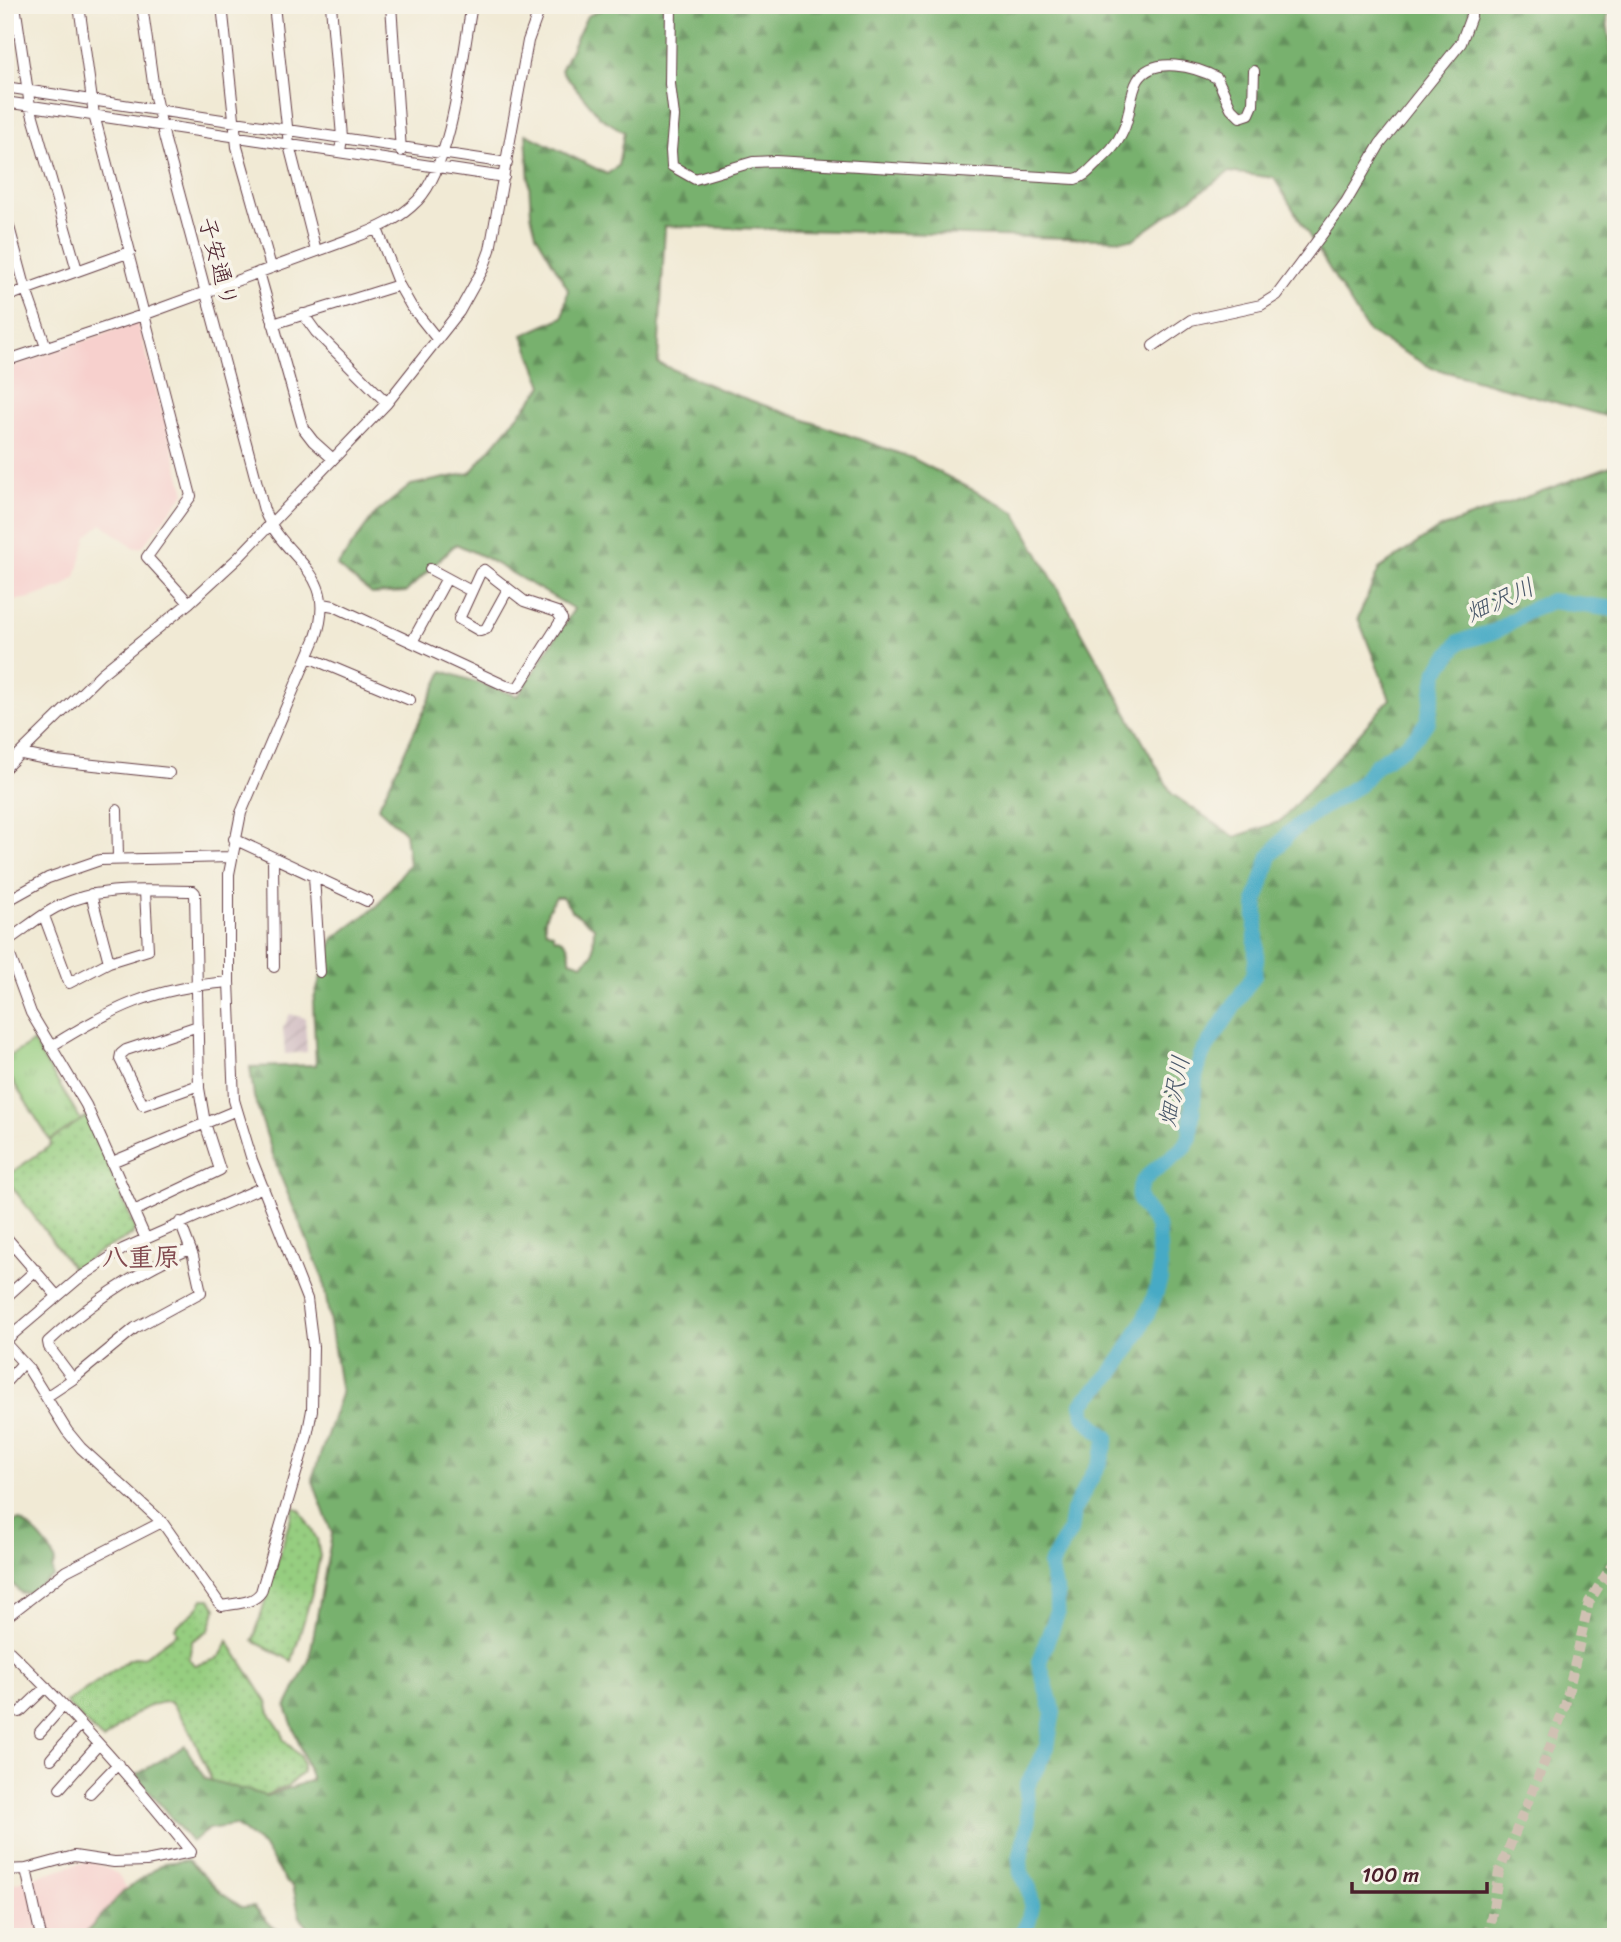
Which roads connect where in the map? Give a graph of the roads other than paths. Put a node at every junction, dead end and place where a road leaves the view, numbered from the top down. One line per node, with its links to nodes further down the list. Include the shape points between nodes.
1 (15, 5): 14 (street)
2 (79, 5): 15 (street)
3 (142, 5): 18 (street, 子安通り)
4 (222, 5): 20 (street)
5 (274, 5): 22 (street)
6 (331, 5): 24 (street)
7 (391, 5): 26 (street)
8 (472, 5): 28 (street)
9 (541, 5): 30 (street, via 528,41)
10 (671, 5): 12 (street, via 673,166 695,180 753,162 775,161 1075,179 1112,149 1124,129 1138,80 1148,68 1174,66 1217,78 1240,117 1249,114 1253,105)
11 (1471, 5): 48 (street, via 1461,43 1380,145 1346,202 1277,295 1261,305 1191,320)
12 (1254, 71)
13 (5, 87): 14 (street)
14 (27, 90): 15 (street); 17 (street)
15 (92, 100): 18 (street); 19 (street)
16 (5, 102): 17 (street)
17 (30, 106): 19 (street); 38 (street)
18 (158, 110): 20 (street); 21 (street, 子安通り)
19 (94, 115): 21 (street); 36 (street)
20 (234, 121): 22 (street); 23 (street)
21 (162, 125): 23 (street); 42 (street, 子安通り)
22 (288, 129): 24 (street); 25 (street)
23 (235, 136): 25 (street); 37 (street)
24 (342, 137): 26 (street); 27 (street)
25 (289, 145): 27 (street); 35 (street)
26 (401, 146): 28 (street); 29 (street)
27 (340, 152): 29 (street)
28 (444, 153): 30 (street); 31 (street)
29 (401, 162): 31 (street)
30 (507, 163): 32 (street)
31 (438, 167): 32 (street); 34 (street, via 418,200)
32 (504, 177): 47 (street, via 483,269)
33 (5, 212): 41 (street)
34 (377, 229): 35 (street); 40 (street)
35 (316, 251): 37 (street)
36 (128, 253): 38 (street); 45 (street)
37 (271, 267): 39 (street)
38 (78, 270): 41 (street)
39 (258, 272): 42 (street); 46 (street)
40 (399, 285): 44 (street); 47 (street)
41 (26, 290): 43 (street); 49 (street)
42 (205, 290): 45 (street); 53 (street, 子安通り)
43 (5, 297)
44 (303, 314): 46 (street); 51 (street)
45 (143, 315): 49 (street); 58 (street, via 191,496 147,556)
46 (273, 324): 52 (street, via 303,428)
47 (438, 340): 51 (street)
48 (1153, 346)
49 (46, 347): 50 (street)
50 (5, 361)
51 (387, 403): 52 (street)
52 (333, 459): 53 (street)
53 (270, 525): 58 (street); 59 (street, via 316,582)
54 (430, 569): 55 (street)
55 (447, 578): 57 (street); 60 (street)
56 (508, 589): 57 (street, via 484,570); 57 (street, via 486,629 480,631 459,620); 60 (street, via 524,601 557,612 562,619 519,686 506,686)
57 (471, 591)
58 (188, 603): 63 (street, via 101,674)
59 (323, 604): 60 (street); 61 (street)
60 (412, 642)
61 (308, 657): 62 (street); 67 (street, via 250,789)
62 (410, 700)
63 (22, 754): 64 (street); 65 (street)
64 (5, 768)
65 (169, 772)
66 (117, 810): 70 (street)
67 (234, 839): 68 (street); 69 (street)
68 (232, 857): 70 (street); 81 (street)
69 (273, 857): 71 (street); 79 (street)
70 (118, 858): 75 (street, via 48,878)
71 (314, 876): 74 (street); 80 (street)
72 (145, 891): 73 (street); 78 (street, via 148,950); 82 (street, via 195,893)
73 (91, 894): 76 (street); 78 (street)
74 (368, 901)
75 (5, 902)
76 (44, 916): 77 (street); 78 (street, via 69,983)
77 (5, 942): 84 (street, via 31,1013)
78 (109, 962)
79 (274, 967)
80 (320, 972)
81 (229, 982): 82 (street); 86 (street)
82 (197, 985): 83 (street); 84 (street, via 128,1003)
83 (198, 1026): 85 (street); 85 (street, via 127,1050 120,1059 143,1105)
84 (50, 1047): 88 (street, via 86,1105)
85 (199, 1085): 87 (street)
86 (237, 1110): 87 (street); 89 (street)
87 (205, 1123): 88 (street); 90 (street, via 220,1170)
88 (112, 1162): 90 (street)
89 (263, 1187): 91 (street); 103 (street, via 307,1299 313,1347 307,1436 257,1598 222,1606)
90 (134, 1211): 93 (street)
91 (180, 1222): 93 (street); 94 (street)
92 (5, 1236): 95 (street)
93 (145, 1237): 96 (street)
94 (190, 1249): 100 (street, via 201,1292 135,1328); 100 (street, via 109,1291 48,1342)
95 (36, 1270): 96 (street); 97 (street)
96 (57, 1296): 98 (street)
97 (5, 1298)
98 (5, 1342): 99 (street)
99 (23, 1363): 101 (street); 102 (street)
100 (73, 1379): 102 (street)
101 (5, 1383)
102 (46, 1397): 103 (street, via 80,1448)
103 (162, 1522): 104 (street, via 66,1571)
104 (5, 1618)
105 (5, 1647): 106 (street)
106 (46, 1687): 107 (street); 108 (street)
107 (63, 1706): 109 (street); 110 (street)
108 (20, 1712)
109 (80, 1725): 111 (street); 112 (street)
110 (40, 1732)
111 (99, 1744): 113 (street); 114 (street)
112 (51, 1759)
113 (118, 1764): 115 (street); 116 (street, via 191,1852 146,1861 74,1856)
114 (60, 1787)
115 (90, 1793)
116 (26, 1869): 117 (street); 118 (street)
117 (5, 1870)
118 (41, 1937)

